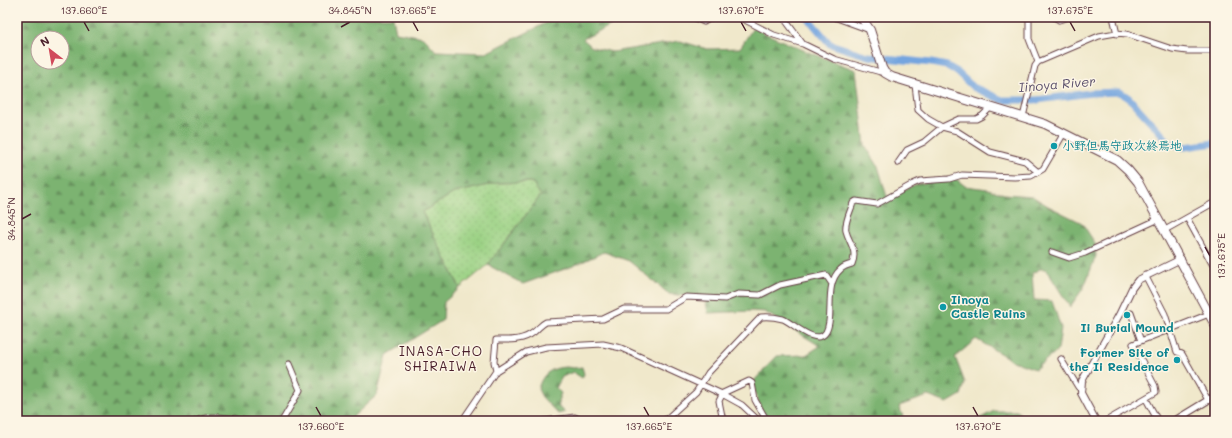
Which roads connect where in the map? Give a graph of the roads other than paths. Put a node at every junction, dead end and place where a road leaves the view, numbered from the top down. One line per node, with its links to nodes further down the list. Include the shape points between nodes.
1 (693, 17): 2 (street, via 704,22)
2 (712, 17)
3 (739, 17): 13 (street, via 774,35)
4 (783, 17): 13 (street)
5 (834, 17): 11 (street)
6 (861, 17): 11 (highway)
7 (1030, 17): 15 (street, via 1029,39)
8 (1054, 17): 9 (street, via 1059,20)
9 (1068, 17)
10 (1113, 17): 12 (street)
11 (870, 30): 16 (highway)
12 (1117, 34): 14 (street, via 1127,34 1172,49); 15 (street, via 1098,36)
13 (803, 44): 16 (street, via 834,59)
14 (1215, 50)
15 (1038, 62): 19 (street)
16 (884, 70): 17 (highway, via 892,77)
17 (915, 85): 18 (highway); 20 (street, via 918,110)
18 (991, 107): 19 (highway); 20 (street, via 976,119 959,119)
19 (1023, 117): 21 (highway)
20 (942, 127): 22 (street, via 924,142 907,150); 23 (street, via 957,132 990,152 1025,160)
21 (1064, 133): 23 (street, via 1045,166); 26 (highway, via 1116,160 1128,170 1138,182)
22 (898, 163)
23 (1038, 172): 32 (street, via 1031,176 1015,177 962,174 949,179 920,181 877,204 856,201 846,225 855,257 852,264 840,269)
24 (1215, 202): 25 (street)
25 (1187, 218): 27 (street); 30 (street)
26 (1159, 219): 27 (highway); 28 (street, via 1069,258)
27 (1165, 230): 29 (highway)
28 (1052, 252)
29 (1181, 259): 31 (street); 34 (highway)
30 (1215, 269)
31 (1145, 275): 36 (street, via 1165,314); 42 (street, via 1132,288 1082,381)
32 (832, 284): 40 (street, via 826,275 780,285 760,296 738,294 725,299 686,297 666,309 624,309 603,319 546,322 517,340 496,340); 41 (street, via 829,320 823,336 808,335 783,320 761,317 722,358)
33 (1131, 313): 37 (street)
34 (1208, 314): 35 (highway); 36 (street)
35 (1215, 325)
36 (1170, 330): 37 (street); 46 (street, via 1176,352 1182,354)
37 (1141, 341): 45 (street, via 1133,344 1156,392)
38 (1061, 359): 42 (street)
39 (289, 364): 50 (street, via 300,390)
40 (496, 371): 41 (street, via 526,352 546,347 603,344 621,348); 51 (street)
41 (702, 384): 43 (street); 54 (street)
42 (1081, 389): 58 (street)
43 (722, 394): 55 (street, via 719,401); 56 (street, via 742,405); 57 (street, via 749,381 752,382 755,400)
44 (1215, 396): 46 (street)
45 (1146, 399): 59 (street); 60 (street)
46 (1208, 400): 47 (street)
47 (1185, 415): 61 (street); 62 (street)
48 (196, 421): 49 (street, via 208,417)
49 (248, 421)
50 (282, 421)
51 (462, 421)
52 (545, 421): 53 (street, via 575,417)
53 (582, 421)
54 (664, 421)
55 (723, 421)
56 (760, 421)
57 (767, 421)
58 (1096, 421)
59 (1106, 421)
60 (1158, 421)
61 (1174, 421)
62 (1189, 421)

